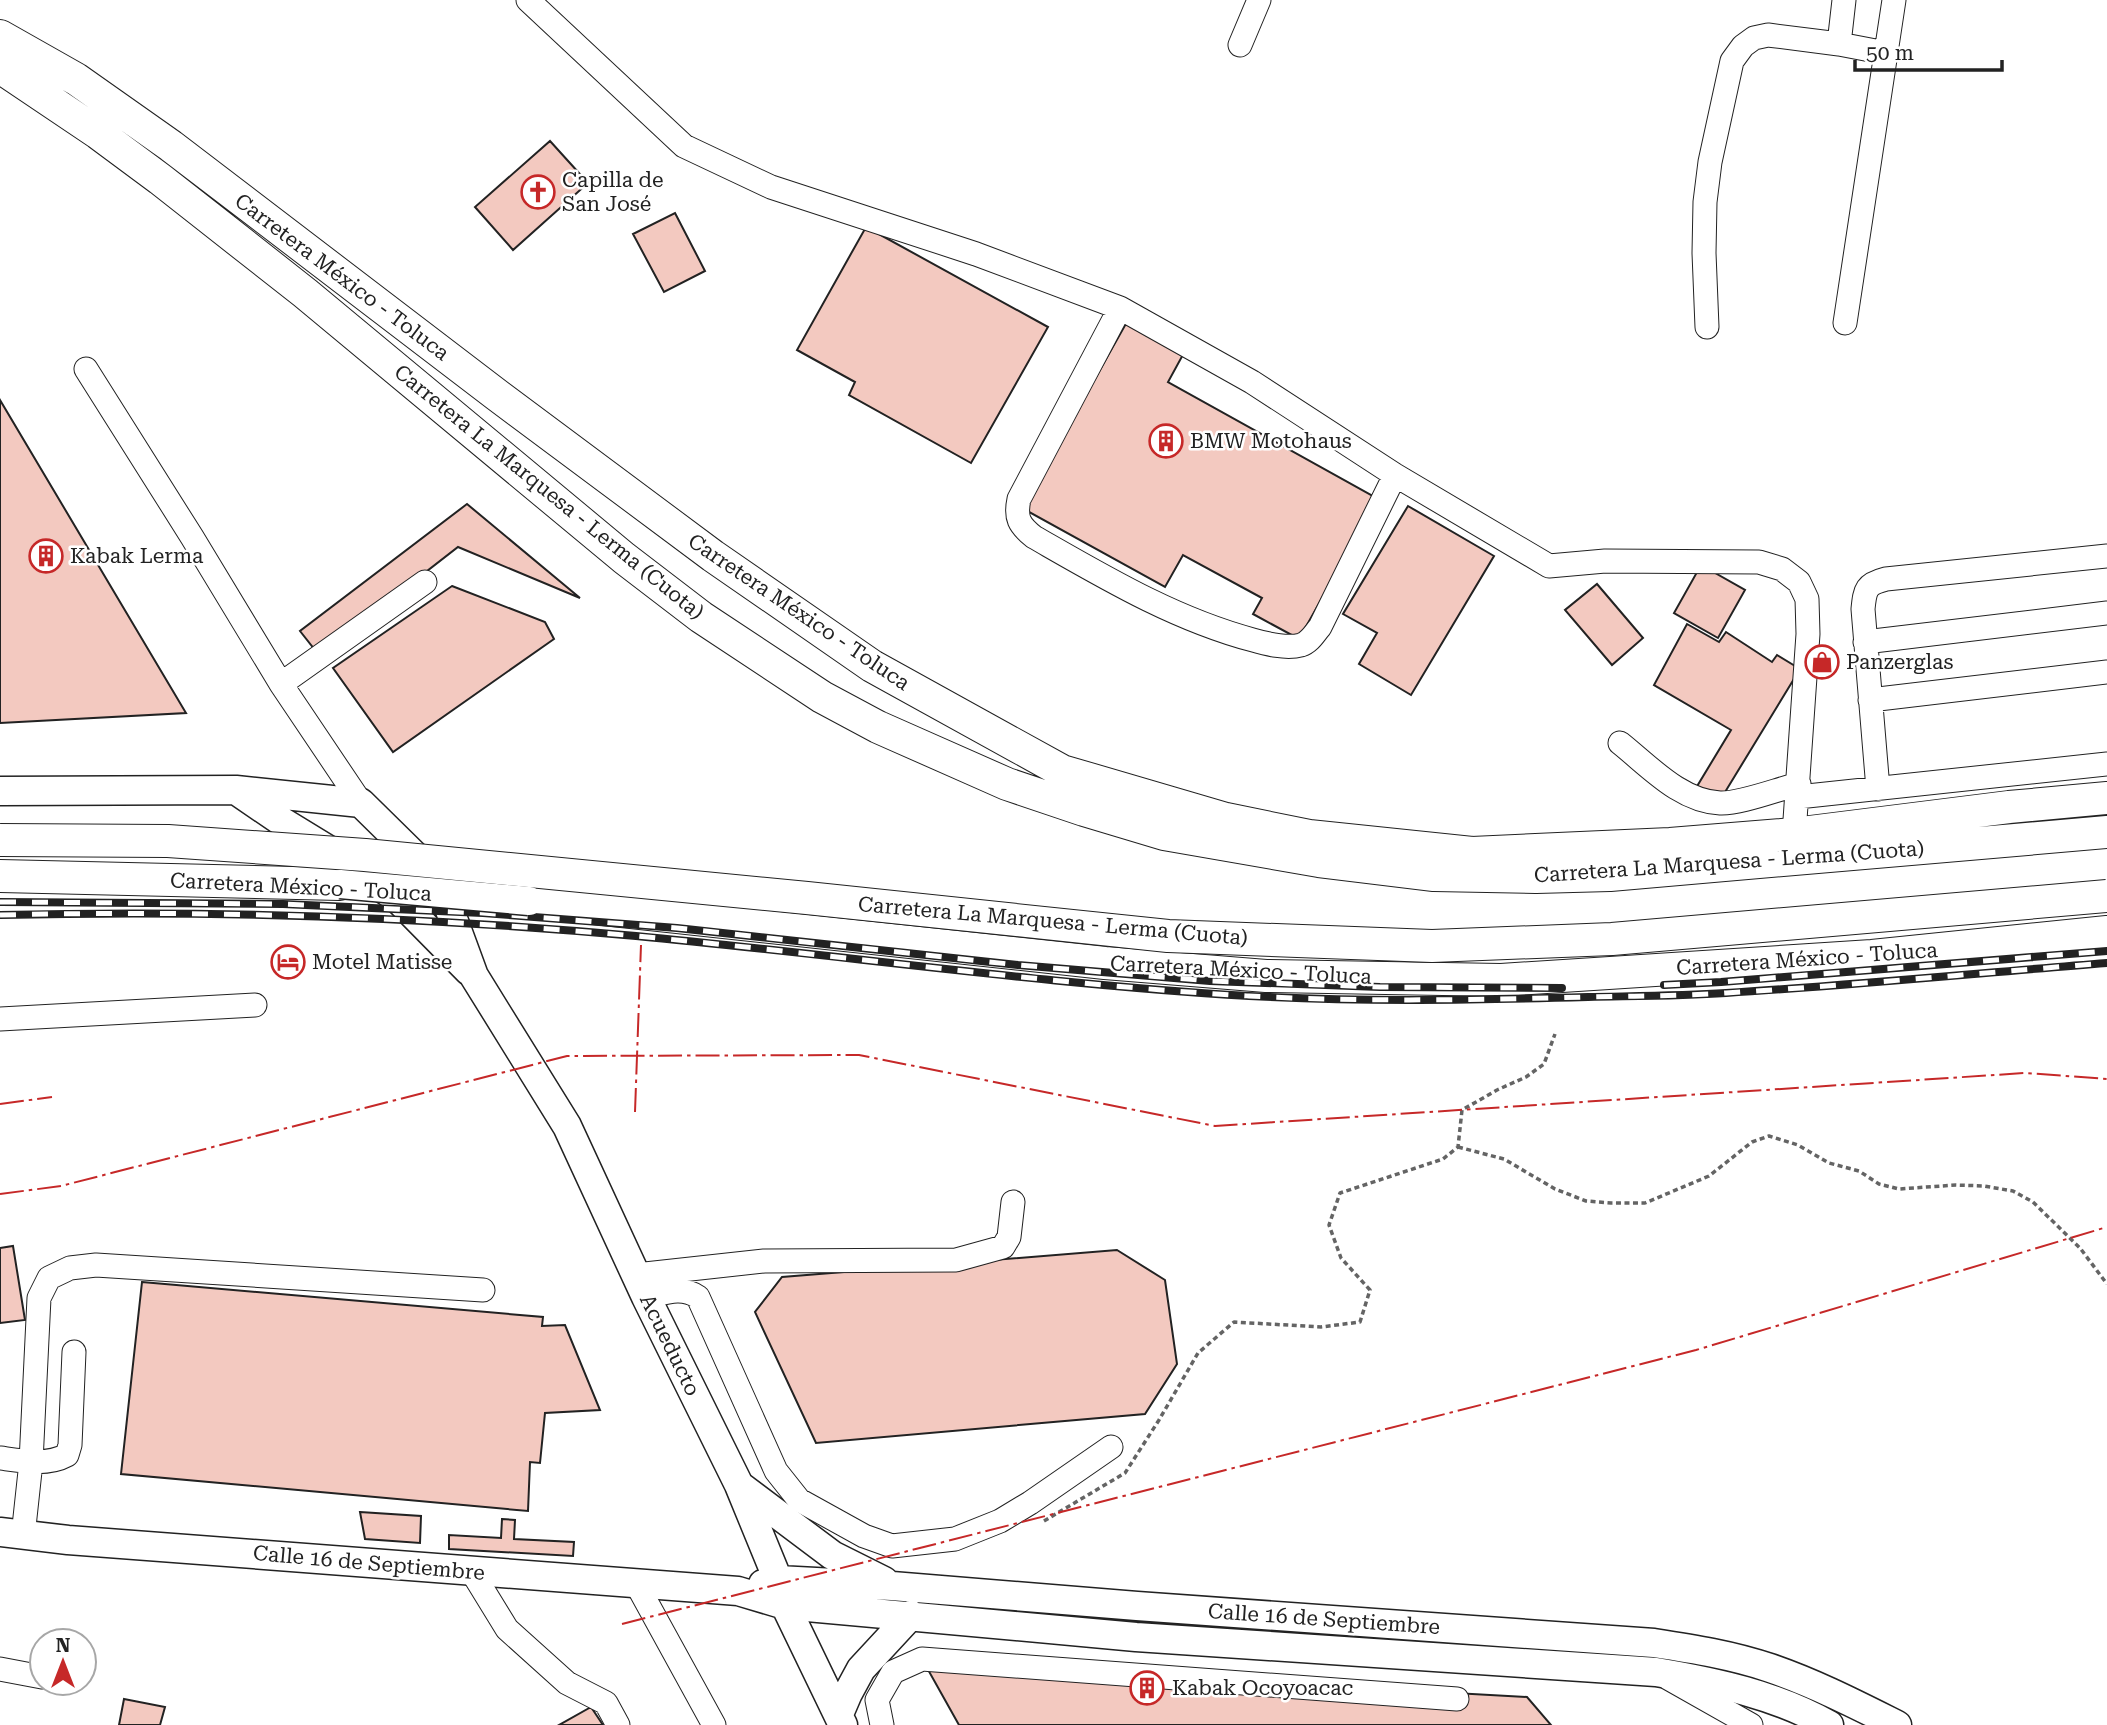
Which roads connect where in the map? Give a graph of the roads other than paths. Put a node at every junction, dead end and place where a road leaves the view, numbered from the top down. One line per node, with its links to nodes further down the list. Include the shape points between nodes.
1 (528, 0): 10 (street, via 684,146 771,187)
2 (1259, 0): 7 (street)
3 (1844, 0): 6 (street)
4 (1894, 0): 8 (street)
5 (0, 36): 31 (highway, Carretera México - Toluca, via 76,79 172,146 724,564 872,666 1062,771 1226,818 1309,836 1472,853)
6 (1839, 44): 8 (street); 12 (street, via 1768,35 1754,38 1732,61 1705,202)
7 (1240, 45)
8 (1886, 53): 11 (street)
9 (0, 67): 30 (highway, Carretera La Marquesa - Lerma (Cuota), via 160,179 701,617 822,697 889,733 1007,784 1164,835 1319,861 1434,874 1610,874)
10 (1120, 307): 14 (street, via 1252,382); 14 (street, via 1019,499 1021,526 1034,537 1132,593 1224,632 1262,643 1301,645 1320,627)
11 (1845, 323)
12 (1707, 327)
13 (86, 369): 20 (street)
14 (1395, 475): 26 (street, via 1549,566 1605,561 1759,562 1782,569 1799,582 1807,599 1808,634)
15 (2107, 556): 18 (street, via 1872,582 1863,609)
16 (425, 582): 20 (street)
17 (2107, 613): 18 (street)
18 (1865, 642): 21 (street)
19 (2107, 672): 21 (street)
20 (281, 684): 29 (street)
21 (1870, 701): 24 (street)
22 (1619, 743): 26 (street, via 1683,793 1705,800 1721,803)
23 (2107, 764): 24 (street)
24 (1878, 789): 26 (street)
25 (236, 790): 27 (main road); 29 (main road); 38 (main road, via 398,899)
26 (1798, 790): 31 (street)
27 (0, 791)
28 (2107, 798): 31 (highway, Carretera México - Toluca)
29 (361, 803): 38 (main road, via 423,864 448,905)
30 (2107, 832)
31 (1794, 834)
32 (0, 840): 35 (highway, Carretera La Marquesa - Lerma (Cuota), bridge, via 168,841 351,854 1168,936 1393,945 1612,939)
33 (0, 876): 34 (highway, Carretera México - Toluca)
34 (340, 884): 36 (main road, Carretera México - Toluca, bridge)
35 (2107, 896)
36 (528, 901): 37 (highway, Carretera México - Toluca, via 1105,963 1280,976 1501,980 1872,956)
37 (2107, 932)
38 (474, 976): 42 (main road, Acueducto, via 567,1126)
39 (255, 1005): 40 (street)
40 (0, 1019)
41 (1013, 1202): 42 (street, via 1009,1237 1003,1247 956,1260 764,1261)
42 (641, 1286): 45 (street, via 698,1297 776,1471 799,1500 892,1546 955,1539 1000,1521); 48 (main road, Acueducto)
43 (484, 1290): 47 (street, via 96,1265 70,1268 49,1278 39,1298)
44 (74, 1352): 47 (street, via 67,1455)
45 (1111, 1447)
46 (0, 1458): 47 (street)
47 (31, 1462): 49 (street)
48 (739, 1485): 52 (main road, via 832,1555); 53 (main road, Acueducto)
49 (11, 1534): 50 (main road, Calle 16 de Septiembre)
50 (472, 1572): 51 (main road, Calle 16 de Septiembre); 60 (street, via 507,1629 567,1684 606,1703)
51 (636, 1583): 53 (main road, Calle 16 de Septiembre); 61 (street)
52 (892, 1586): 53 (main road, Calle 16 de Septiembre); 65 (main road, Calle 16 de Septiembre, via 1654,1643 1713,1652 1769,1668)
53 (782, 1592): 54 (main road, Calle 16 de Septiembre); 59 (main road, Acueducto)
54 (911, 1615): 56 (main road, Calle 16 de Septiembre, via 1150,1638); 59 (main road, via 861,1669)
55 (0, 1669): 57 (street)
56 (1656, 1672): 63 (street); 64 (main road, Calle 16 de Septiembre, via 1764,1696)
57 (28, 1674)
58 (1457, 1699): 62 (street, via 922,1659 893,1672 877,1700)
59 (841, 1720)
60 (618, 1725)
61 (714, 1725)
62 (882, 1725)
63 (1751, 1725)
64 (1829, 1725)
65 (1897, 1725)

